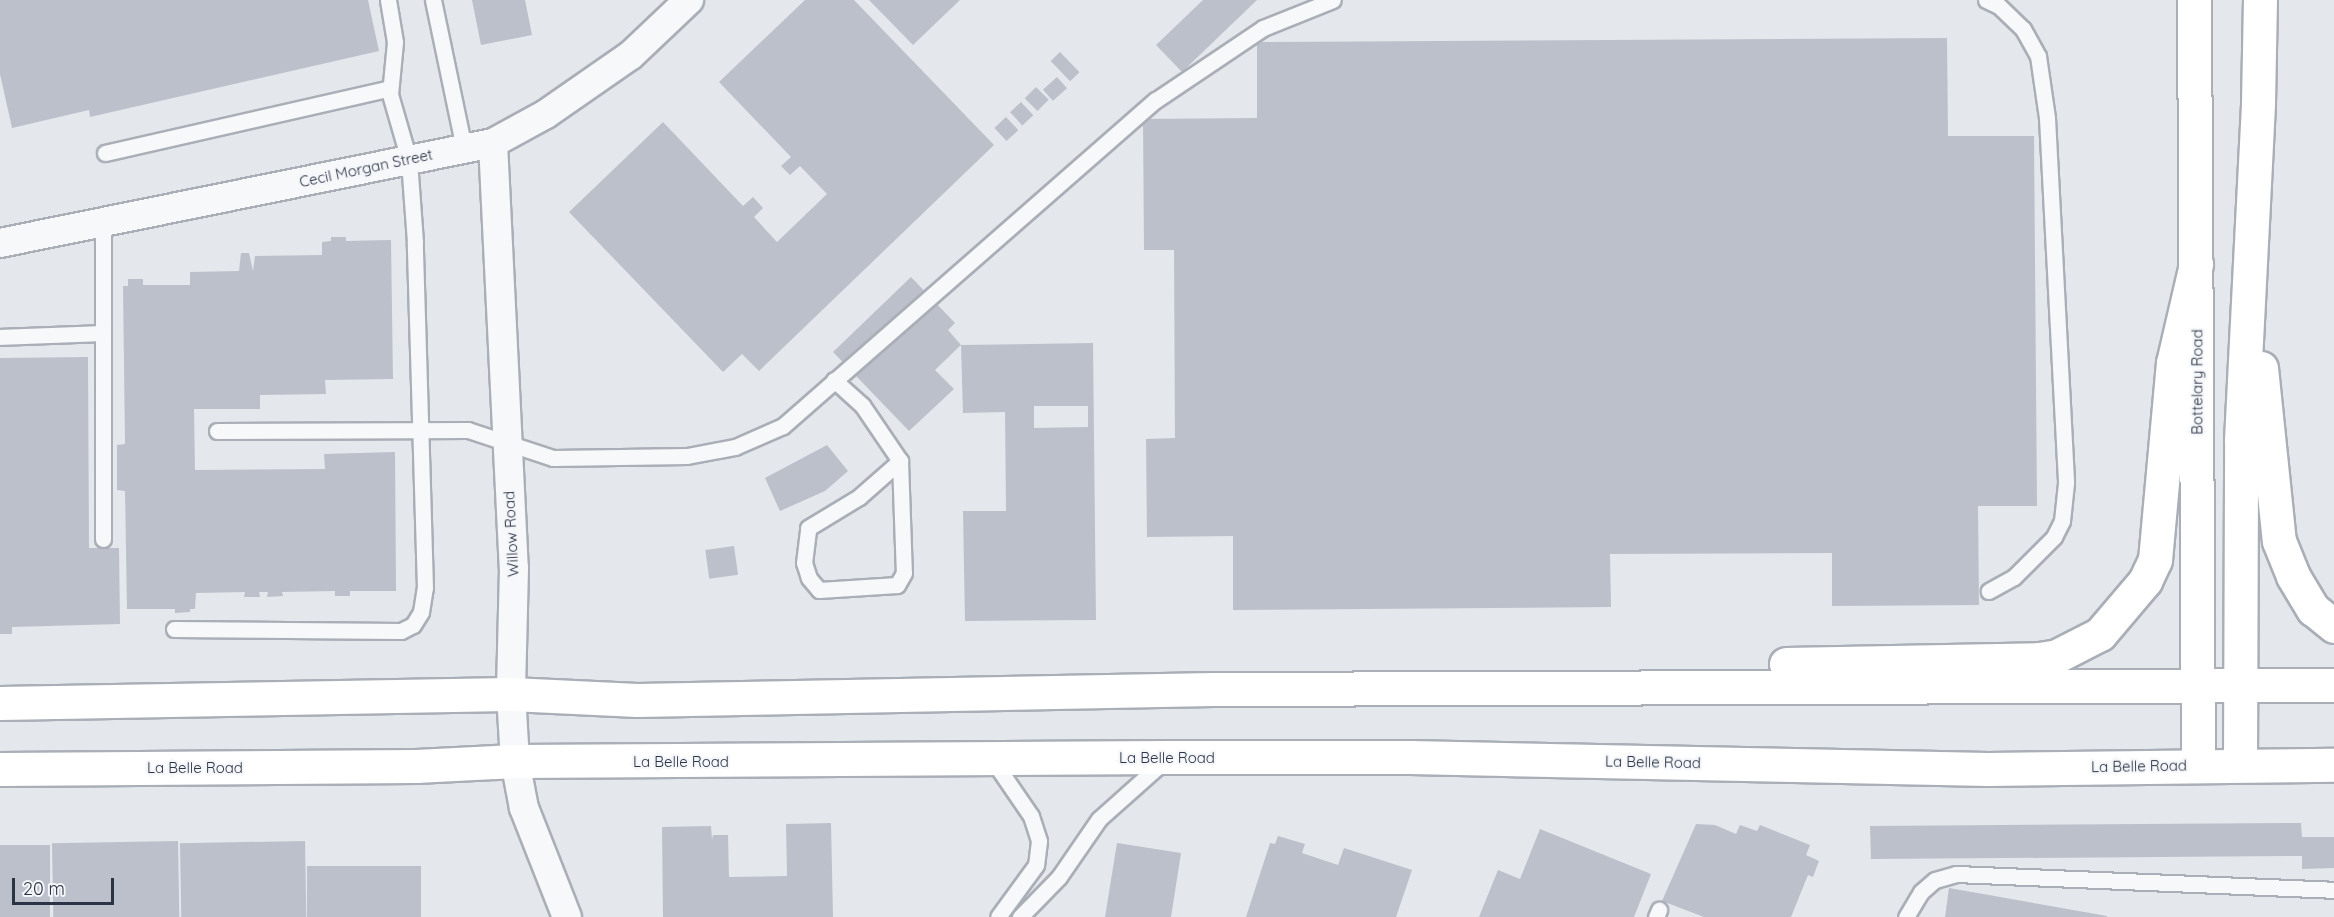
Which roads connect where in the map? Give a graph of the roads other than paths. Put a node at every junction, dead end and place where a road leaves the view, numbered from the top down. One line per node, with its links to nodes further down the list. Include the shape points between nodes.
1 (388, 0): 8 (lane, via 395,42)
2 (433, 0): 10 (lane)
3 (689, 0): 9 (street, Cecil Morgan Street, via 631,55 546,114)
4 (1333, 0): 19 (lane, via 1263,28 1156,100)
5 (1986, 0): 25 (lane, via 1999,6 2023,28 2038,56 2047,118 2066,483 2062,521 2054,537 2014,577)
6 (2194, 0): 15 (main road, Bottelary Road)
7 (2260, 0): 16 (main road)
8 (390, 88): 11 (lane); 12 (lane)
9 (493, 142): 10 (street, Cecil Morgan Street); 22 (street, Willow Road)
10 (464, 148): 12 (street, Cecil Morgan Street)
11 (105, 153)
12 (409, 160): 13 (street, Cecil Morgan Street); 20 (lane)
13 (103, 223): 14 (street, Cecil Morgan Street); 17 (lane)
14 (0, 243)
15 (2196, 264): 28 (main road, Bottelary Road); 31 (main road, via 2173,363 2155,560 2145,581 2100,634 2057,656 2039,659 1721,665)
16 (2250, 264): 26 (main road, via 2279,541 2293,576 2313,609); 29 (main road, via 2241,440)
17 (103, 333): 18 (lane); 24 (lane)
18 (0, 337)
19 (834, 380): 22 (lane, via 783,426 735,447 687,456 553,458); 23 (lane, via 862,405)
20 (421, 430): 21 (lane); 22 (lane, via 468,430); 27 (lane, via 425,588 421,612 413,625 401,631)
21 (217, 431)
22 (506, 442): 32 (street, Willow Road, via 514,567)
23 (900, 461): 23 (lane, via 904,523 901,581 881,587 819,590 804,563 808,528 859,497)
24 (103, 539)
25 (1989, 591)
26 (2334, 626)
27 (174, 629)
28 (2199, 685): 29 (main road); 31 (main road); 38 (main road, Bottelary Road)
29 (2241, 685): 30 (main road); 37 (main road)
30 (2334, 685)
31 (1585, 687): 32 (main road, via 637,700)
32 (511, 694): 33 (main road); 36 (street, Willow Road)
33 (0, 704)
34 (1168, 757): 35 (main road, La Belle Road); 38 (main road, La Belle Road, via 1410,757 1988,769); 44 (lane, via 1099,819 1048,891)
35 (992, 759): 36 (main road, La Belle Road); 43 (lane, via 1031,816 1039,842 1036,865)
36 (515, 761): 40 (main road, La Belle Road, via 416,766); 42 (street, Willow Road, via 524,808)
37 (2240, 764): 38 (main road, La Belle Road); 39 (main road, La Belle Road)
38 (2198, 765)
39 (2334, 765)
40 (0, 769)
41 (2334, 890): 45 (lane, via 1956,874 1935,880 1921,892)
42 (567, 917)
43 (998, 917)
44 (1020, 917)
45 (1906, 917)

